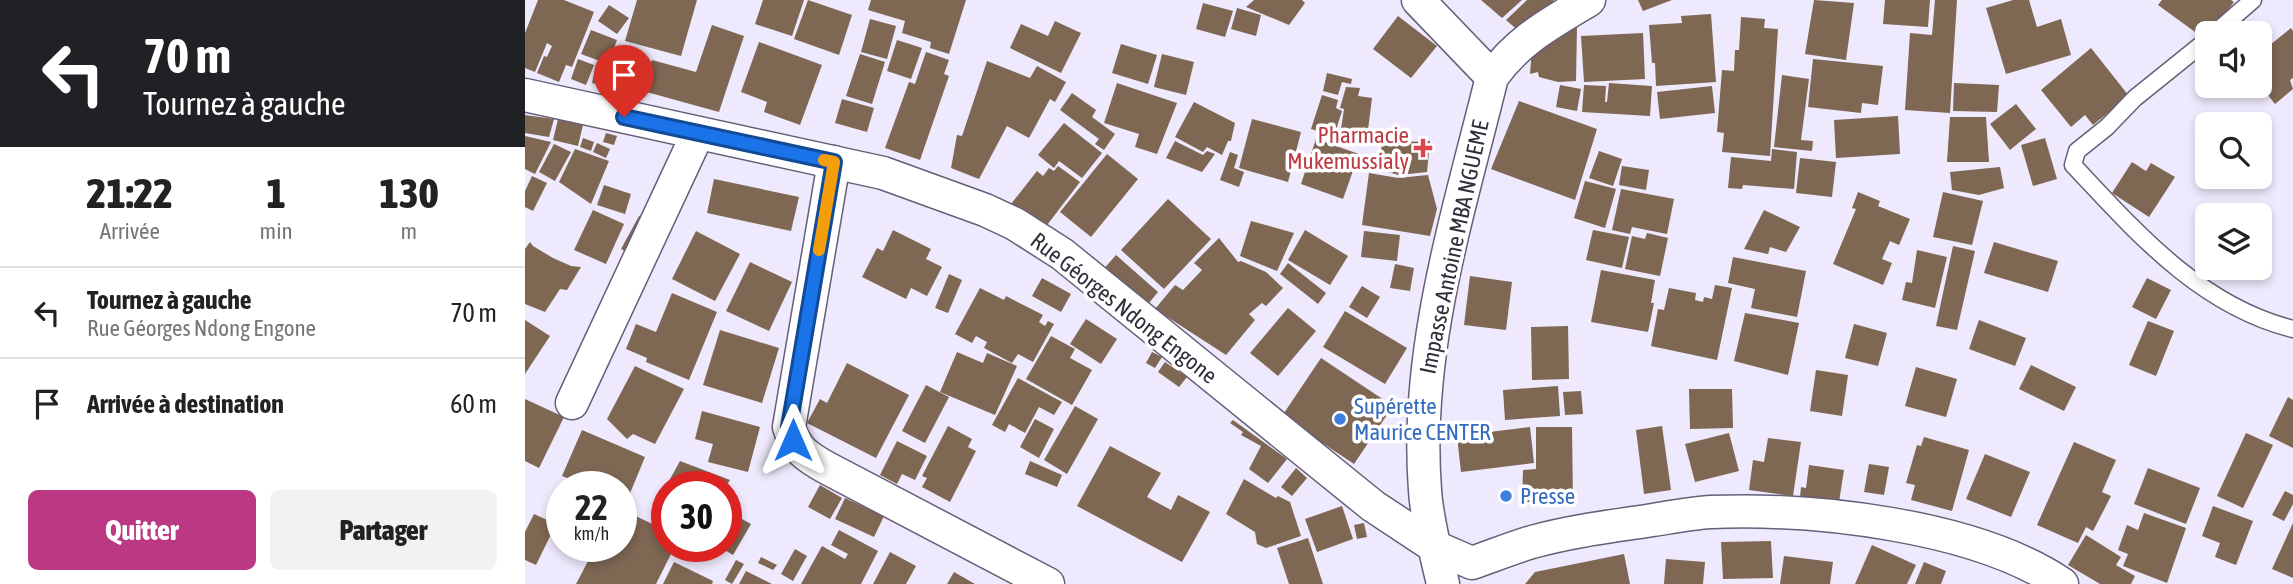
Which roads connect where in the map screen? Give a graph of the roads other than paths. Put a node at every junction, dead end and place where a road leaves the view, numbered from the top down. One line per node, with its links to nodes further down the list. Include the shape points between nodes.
1 (1418, 0): 6 (street)
2 (1589, 0): 6 (street, via 1533,34 1507,56)
3 (2253, 0): 4 (lane)
4 (2229, 21)
5 (2195, 50): 10 (lane, via 2077,151 2073,165 2168,262 2241,309)
6 (1492, 77): 12 (street, Impasse Antoine MBA NGUEME, via 1436,311 1424,389 1425,492)
7 (525, 95): 8 (street, Rue Géorges Ndong Engone)
8 (698, 134): 9 (street, Rue Géorges Ndong Engone); 11 (street)
9 (834, 162): 12 (street, Rue Géorges Ndong Engone, via 883,173 1015,224 1050,247 1373,506); 13 (street, via 789,427 793,440 803,454 819,464)
10 (2293, 329)
11 (572, 403)
12 (1435, 547): 14 (street, Impasse Antoine MBA NGUEME); 15 (street, Rue Géorges Ndong Engone, via 1472,563 1532,542 1633,523 1709,512 1802,514 1904,526 1957,539)
13 (1048, 584)
14 (1443, 584)
15 (2062, 584)

